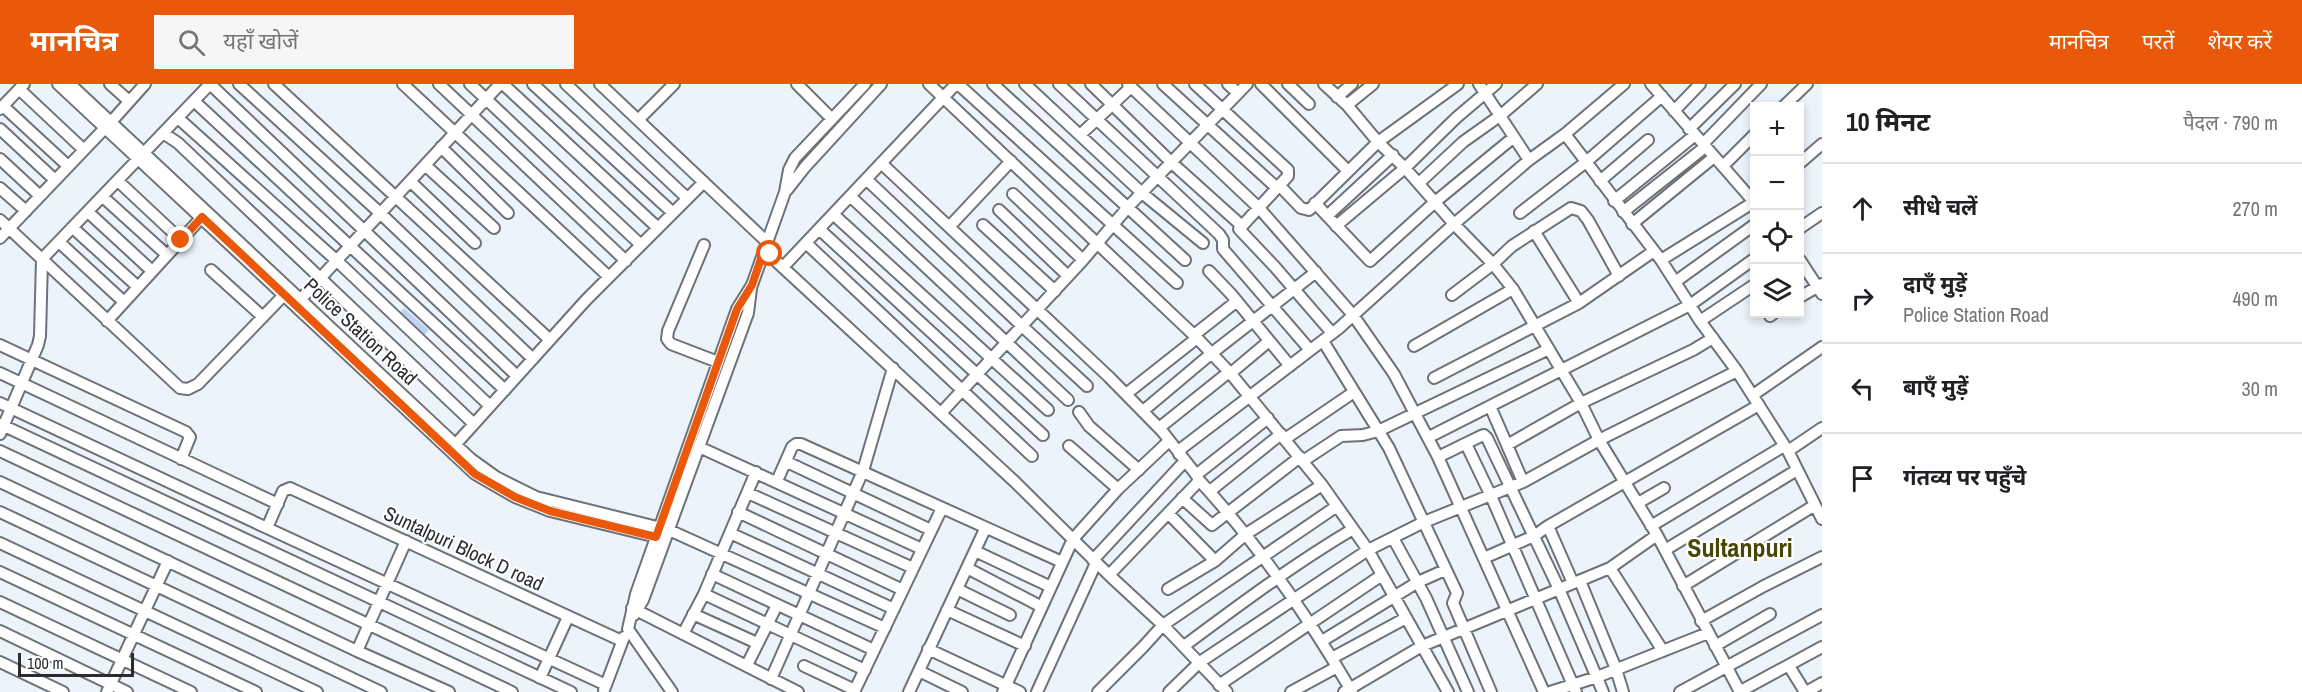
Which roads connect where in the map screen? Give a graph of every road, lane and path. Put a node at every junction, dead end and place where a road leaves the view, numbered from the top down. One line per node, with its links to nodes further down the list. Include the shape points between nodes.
1 (58, 84): 65 (street, Police Station Road)
2 (70, 84): 65 (street, Police Station Road)
3 (110, 84): 50 (street)
4 (239, 84): 126 (street)
5 (274, 84): 113 (street)
6 (404, 84): 68 (street)
7 (439, 84): 59 (street)
8 (470, 84): 49 (street)
9 (502, 84): 49 (street); 144 (street)
10 (533, 84): 128 (street)
11 (566, 84): 115 (street)
12 (600, 84): 63 (street)
13 (674, 84): 63 (street)
14 (796, 84): 62 (street)
15 (866, 84): 62 (street)
16 (881, 84): 107 (street)
17 (929, 84): 47 (street)
18 (957, 84): 47 (street); 138 (street)
19 (993, 84): 120 (street)
20 (1025, 84): 72 (street)
21 (1059, 84): 64 (street)
22 (1091, 84): 54 (street)
23 (1163, 84): 66 (street)
24 (1195, 84): 57 (street)
25 (1228, 84): 45 (street)
26 (1246, 84): 45 (street)
27 (1261, 84): 96 (street)
28 (1288, 84): 53 (street)
29 (1324, 84): 48 (street)
30 (1352, 84): 48 (street)
31 (1373, 84): 55 (street)
32 (1458, 84): 76 (street)
33 (1496, 84): 44 (street)
34 (1537, 84): 60 (street)
35 (1624, 84): 71 (street)
36 (1651, 84): 46 (street)
37 (1700, 84): 58 (street)
38 (1735, 84): 69 (street)
39 (1761, 84): 79 (street)
40 (1807, 84): 52 (street)
41 (142, 85): 50 (street)
42 (1129, 85): 54 (street); 77 (street)
43 (21, 87): 56 (street); 81 (street)
44 (1482, 88): 60 (street); 95 (street)
45 (1238, 93): 57 (street)
46 (1662, 96): 58 (street); 89 (street)
47 (944, 97): 88 (street); 90 (street)
48 (1337, 97): 55 (street)
49 (486, 99): 59 (street); 160 (street)
50 (129, 101): 65 (street)
51 (194, 101): 61 (street); 149 (street, via 210,84); 159 (street)
52 (1788, 102)
53 (1309, 104)
54 (1113, 105): 64 (street); 91 (street)
55 (1347, 105): 76 (street)
56 (2, 107): 93 (street)
57 (1223, 110): 66 (street); 105 (street, via 1288,170 1288,176)
58 (1674, 111): 69 (street)
59 (472, 114): 68 (street); 169 (street)
60 (1501, 115): 73 (street); 104 (street, via 1463,142)
61 (178, 118): 70 (street); 166 (street)
62 (832, 119): 107 (street, via 799,152 789,170)
63 (638, 120): 103 (street)
64 (1097, 120): 72 (street); 97 (street)
65 (108, 125): 81 (street); 83 (street, Police Station Road)
66 (1208, 125): 77 (street); 105 (street)
67 (0, 129): 99 (street)
68 (455, 132): 80 (street); 181 (street)
69 (1692, 132): 79 (street); 116 (street)
70 (163, 134): 83 (street); 180 (street, via 178,143)
71 (1565, 134): 86 (street); 89 (street)
72 (1080, 135): 108 (street)
73 (1514, 137): 86 (street); 117 (street)
74 (1648, 140): 102 (street)
75 (1750, 140): 94 (street)
76 (1378, 142): 82 (street); 96 (street)
77 (1189, 143): 91 (street); 121 (street)
78 (1822, 144): 87 (street)
79 (1704, 146): 84 (street); 125 (street)
80 (441, 147): 92 (street); 127 (street)
81 (84, 150): 93 (street)
82 (1393, 155): 95 (street); 132 (street)
83 (142, 156): 100 (street); 133 (street, Police Station Road); 194 (street, Police Station Road)
84 (1714, 157): 94 (street); 136 (street)
85 (0, 159): 110 (street)
86 (1529, 160): 135 (street)
87 (1804, 160)
88 (1011, 161): 141 (street); 155 (street)
89 (1586, 162): 102 (street); 130 (street)
90 (881, 163): 98 (street); 141 (street)
91 (1172, 163): 97 (street); 145 (street)
92 (425, 165): 101 (street); 143 (street)
93 (68, 166): 99 (street)
94 (1723, 166): 112 (street)
95 (1405, 168): 104 (street); 140 (street)
96 (1348, 171): 118 (street)
97 (1159, 177): 108 (street); 153 (street)
98 (866, 179): 111 (street); 206 (street)
99 (55, 180): 110 (street)
100 (118, 181): 114 (street); 152 (street)
101 (410, 181): 113 (street); 156 (street)
102 (1600, 181): 116 (street)
103 (704, 182): 115 (street); 162 (street)
104 (1419, 183): 117 (street)
105 (1278, 186): 118 (street, via 1304,210); 121 (street)
106 (0, 188): 123 (street)
107 (785, 192): 162 (street)
108 (1143, 193): 120 (street); 158 (street)
109 (1013, 194): 167 (street)
110 (40, 196): 123 (street)
111 (850, 196): 129 (street); 214 (street)
112 (1750, 196)
113 (395, 197): 126 (street); 211 (street)
114 (102, 198): 124 (street); 163 (street)
115 (687, 198): 128 (street)
116 (1614, 201): 125 (street)
117 (1435, 202): 135 (street); 140 (street, via 1370,261)
118 (1315, 203): 132 (street)
119 (1750, 205): 164 (street)
120 (1128, 207): 138 (street); 168 (street)
121 (1259, 208): 145 (street); 177 (street)
122 (999, 210): 178 (street)
123 (26, 211): 146 (street)
124 (88, 212): 142 (street); 175 (street)
125 (1623, 212): 136 (street)
126 (380, 213): 149 (street); 221 (street)
127 (508, 213)
128 (673, 213): 144 (street)
129 (833, 213): 147 (street); 222 (street)
130 (1520, 213)
131 (1822, 213): 139 (street)
132 (1328, 216): 140 (street)
133 (202, 217): 152 (street); 191 (street, Police Station Road)
134 (0, 220): 146 (street)
135 (1454, 224): 171 (street); 201 (street)
136 (1632, 224): 164 (street)
137 (983, 225): 190 (street)
138 (1112, 225): 155 (street); 183 (street)
139 (1804, 225)
140 (1336, 226)
141 (949, 227): 200 (street)
142 (73, 228): 154 (street); 185 (street)
143 (494, 228)
144 (658, 228): 160 (street)
145 (1240, 228): 153 (street); 188 (street)
146 (9, 229): 151 (street); 165 (street)
147 (819, 229): 157 (street); 231 (street)
148 (1750, 229): 182 (street)
149 (364, 230): 159 (street); 232 (street)
150 (1534, 231): 171 (street); 179 (street, via 1576,208 1588,220); 197 (street)
151 (0, 238)
152 (181, 240): 163 (street)
153 (1223, 240): 199 (street, via 1223,249)
154 (59, 242): 165 (street); 195 (street)
155 (1097, 242): 167 (street); 209 (street)
156 (475, 243)
157 (806, 243): 173 (street); 237 (street)
158 (1203, 243)
159 (350, 245): 166 (street); 236 (street)
160 (641, 245): 169 (street)
161 (704, 245): 224 (street, via 667,339)
162 (766, 246): 173 (street); 184 (street)
163 (167, 255): 175 (street)
164 (1657, 256): 179 (street); 182 (street)
165 (42, 259): 203 (street); 223 (street, via 40,336)
166 (336, 260): 180 (street); 245 (street)
167 (1083, 260): 178 (street)
168 (1185, 260)
169 (626, 261): 181 (street)
170 (1750, 263): 198 (street)
171 (1493, 264): 189 (street); 192 (street)
172 (1803, 264): 187 (street)
173 (784, 266): 226 (street)
174 (211, 270): 202 (street)
175 (152, 271): 185 (street)
176 (1209, 271): 196 (street)
177 (1316, 272): 188 (street); 201 (street)
178 (1068, 276): 190 (street)
179 (1619, 276): 197 (street)
180 (320, 277): 194 (street); 254 (street)
181 (609, 278): 211 (street)
182 (1675, 282): 198 (street)
183 (1177, 283)
184 (752, 285): 224 (street, via 737,309); 268 (street, via 748,314)
185 (138, 287): 195 (street)
186 (1750, 288): 205 (street)
187 (1820, 288): 193 (street)
188 (1295, 289): 199 (street); 208 (street)
189 (1513, 289): 207 (street); 216 (street)
190 (1054, 291): 200 (street)
191 (284, 295): 202 (street); 317 (street, Police Station Road, via 475,474 550,511)
192 (1452, 295)
193 (1804, 295)
194 (300, 299): 265 (street, Police Station Road)
195 (124, 302): 203 (street)
196 (1237, 302): 204 (street); 209 (street)
197 (1579, 303): 207 (street)
198 (1690, 305): 205 (street); 227 (street)
199 (1274, 306): 204 (street); 219 (street)
200 (1037, 310): 206 (street); 239 (street)
201 (1353, 315): 208 (street); 251 (street)
202 (263, 317): 203 (street, via 198,384 188,389 174,384)
203 (107, 321)
204 (1254, 321): 212 (street); 220 (street)
205 (1700, 321): 210 (street)
206 (1022, 326): 214 (street); 235 (street)
207 (1535, 326): 218 (street); 233 (street)
208 (1332, 333): 213 (street)
209 (1196, 336): 220 (street); 239 (street)
210 (1713, 338): 228 (street); 244 (street)
211 (550, 340): 221 (street)
212 (1269, 341): 225 (street); 229 (street)
213 (1323, 341): 219 (street); 238 (street)
214 (1006, 343): 222 (street); 241 (street)
215 (0, 345): 223 (street)
216 (1414, 346)
217 (1822, 347): 242 (street)
218 (1549, 349): 227 (street); 251 (street)
219 (1310, 350): 225 (street)
220 (1212, 353): 229 (street); 249 (street)
221 (533, 359): 232 (street)
222 (991, 360): 231 (street); 248 (street)
223 (33, 361): 234 (street); 274 (street, via 186,432 190,437)
224 (718, 362): 317 (street)
225 (1290, 366): 240 (street)
226 (893, 368): 252 (street); 279 (street)
227 (1561, 370): 244 (street); 246 (street)
228 (1737, 371): 242 (street); 262 (street)
229 (1230, 372): 240 (street); 256 (street)
230 (0, 373): 234 (street)
231 (977, 374): 237 (street); 259 (street)
232 (518, 376): 236 (street)
233 (1434, 378)
234 (23, 384): 247 (street); 274 (street)
235 (1087, 386)
236 (505, 390): 245 (street)
237 (962, 391): 252 (street); 271 (street)
238 (1354, 392): 258 (street); 260 (street)
239 (1126, 394): 249 (street)
240 (1250, 397): 253 (street); 273 (street, via 1182,448)
241 (1068, 400)
242 (1756, 400): 269 (street); 283 (street)
243 (0, 403): 247 (street)
244 (1581, 403): 262 (street); 266 (street)
245 (490, 406): 254 (street)
246 (1490, 406): 261 (street); 266 (street)
247 (12, 409): 255 (street); 310 (street)
248 (1048, 410)
249 (1143, 411): 256 (street)
250 (1079, 412): 277 (street, via 1089,426)
251 (1415, 412): 258 (street); 261 (street)
252 (941, 413): 321 (street)
253 (1268, 418): 260 (street); 281 (street)
254 (474, 424): 265 (street)
255 (1, 428): 363 (street)
256 (1159, 428): 263 (street)
257 (1822, 428): 269 (street)
258 (1378, 430): 275 (street, via 1341,436); 308 (street)
259 (1044, 435)
260 (1283, 436): 275 (street); 291 (street)
261 (1429, 437): 272 (street)
262 (1599, 440): 283 (street); 285 (street)
263 (1169, 441): 273 (street); 277 (street)
264 (1466, 444): 272 (street); 287 (street, via 1484,435); 294 (street)
265 (455, 445): 317 (street, Police Station Road, via 496,477 536,497)
266 (1507, 445): 285 (street)
267 (1069, 446): 289 (street)
268 (699, 447): 280 (street); 317 (street)
269 (1786, 448): 278 (street); 314 (street)
270 (0, 451): 381 (street)
271 (1032, 456)
272 (1438, 457): 301 (street)
273 (1182, 458): 281 (street); 335 (street)
274 (181, 459): 298 (street)
275 (1301, 459): 286 (street); 304 (street)
276 (787, 462): 279 (street, via 792,447 801,444); 282 (street); 293 (street)
277 (1139, 470): 289 (street)
278 (1797, 470): 296 (street); 327 (street)
279 (863, 471): 293 (street); 300 (street)
280 (756, 472): 282 (street); 292 (street)
281 (1197, 477): 291 (street); 295 (street)
282 (777, 481): 306 (street)
283 (1625, 481): 297 (street); 309 (street)
284 (0, 482): 334 (street)
285 (1523, 482): 287 (street)
286 (1322, 485): 299 (street); 318 (street)
287 (1511, 487): 294 (street); 319 (street)
288 (1664, 488): 297 (street)
289 (1118, 489): 321 (street)
290 (1822, 489): 296 (street)
291 (1210, 491): 304 (street)
292 (748, 493): 303 (street); 316 (street)
293 (853, 494): 306 (street); 312 (street)
294 (1491, 496): 301 (street); 324 (street)
295 (1182, 498): 304 (street, via 1212,525); 305 (street)
296 (1813, 501): 307 (street); 353 (street)
297 (1638, 503): 314 (street)
298 (278, 504): 310 (street); 322 (street, Suntalpuri Block D road, via 290,488)
299 (1337, 507): 313 (street); 332 (street)
300 (942, 508): 311 (street); 312 (street)
301 (1462, 508): 308 (street); 333 (street)
302 (0, 512): 351 (street)
303 (738, 512): 315 (street); 330 (street)
304 (1227, 512): 318 (street)
305 (1168, 513): 336 (street); 345 (street)
306 (844, 514): 316 (street); 325 (street)
307 (1822, 519)
308 (1424, 522): 320 (street); 341 (street)
309 (1548, 526): 319 (street); 349 (street)
310 (267, 528): 350 (street)
311 (985, 529): 328 (street); 337 (street)
312 (931, 530): 325 (street)
313 (1353, 530): 326 (street); 347 (street)
314 (1654, 530): 327 (street); 340 (street)
315 (730, 532): 329 (street); 344 (street)
316 (836, 532): 330 (street); 338 (street)
317 (662, 534): 329 (street); 367 (street, via 643,600)
318 (1246, 534): 332 (street); 336 (street)
319 (1534, 536): 324 (street); 355 (street)
320 (1393, 538): 326 (street); 348 (street)
321 (1073, 539): 335 (street); 337 (street)
322 (406, 541): 350 (street); 377 (street, Suntalpuri Block D road)
323 (0, 543): 371 (street)
324 (1512, 544): 333 (street); 361 (street)
325 (922, 549): 338 (street)
326 (1368, 550): 346 (street); 362 (street)
327 (1665, 550): 353 (street)
328 (975, 551): 339 (street); 352 (street)
329 (721, 553): 343 (street); 358 (street)
330 (827, 553): 344 (street); 356 (street)
331 (1822, 557): 379 (street)
332 (1263, 558): 347 (street); 383 (street)
333 (1484, 558): 370 (street)
334 (168, 561): 351 (street); 403 (street)
335 (1095, 561): 345 (street); 442 (street)
336 (1215, 561): 357 (street)
337 (1062, 562): 352 (street)
338 (913, 568): 356 (street)
339 (967, 568): 354 (street); 366 (street)
340 (1610, 568): 349 (street); 404 (street)
341 (1444, 570): 348 (street); 386 (street, via 1457,593 1453,603)
342 (0, 572): 390 (street)
343 (712, 574): 359 (street); 365 (street)
344 (818, 574): 358 (street); 368 (street)
345 (1108, 575): 383 (street)
346 (1382, 575): 360 (street); 380 (street)
347 (1277, 577): 362 (street); 397 (street)
348 (1418, 582): 360 (street); 392 (street)
349 (1576, 582): 355 (street); 414 (street)
350 (388, 583): 363 (street); 405 (street)
351 (156, 586): 371 (street); 434 (street)
352 (1051, 586): 366 (street)
353 (1683, 586): 379 (street)
354 (957, 589): 369 (street); 375 (street)
355 (1559, 589): 361 (street); 417 (street)
356 (903, 590): 368 (street)
357 (1168, 590)
358 (809, 592): 374 (street); 385 (street)
359 (704, 594): 372 (street); 382 (street)
360 (1394, 597): 378 (street); 394 (street)
361 (1536, 598): 370 (street); 423 (street)
362 (1293, 599): 380 (street); 408 (street)
363 (380, 601): 381 (street); 418 (street)
364 (0, 602): 406 (street)
365 (777, 605): 374 (street); 382 (street)
366 (1042, 608): 396 (street)
367 (635, 609): 384 (street); 389 (street)
368 (894, 609): 385 (street)
369 (947, 610): 396 (street); 401 (street)
370 (1507, 611): 386 (street); 449 (street)
371 (144, 612): 390 (street); 433 (street)
372 (693, 614): 389 (street); 395 (street)
373 (1770, 614): 399 (street)
374 (799, 615): 391 (street); 402 (street)
375 (1010, 615)
376 (1822, 615): 412 (street)
377 (568, 617): 393 (street, Suntalpuri Block D road); 405 (street)
378 (1406, 618): 398 (street); 409 (street)
379 (1701, 621): 388 (street)
380 (1311, 622): 394 (street); 422 (street)
381 (369, 624): 403 (street); 435 (street)
382 (768, 624): 391 (street); 395 (street)
383 (1163, 625): 397 (street); 443 (street)
384 (628, 627): 393 (street); 437 (street)
385 (885, 628): 402 (street)
386 (1464, 629): 392 (street); 448 (street)
387 (0, 631): 421 (street)
388 (1708, 633): 399 (street); 404 (street)
389 (683, 634): 410 (street)
390 (134, 635): 406 (street); 432 (street)
391 (790, 635): 415 (street); 419 (street)
392 (1443, 637): 398 (street); 447 (street)
393 (622, 641): 424 (street)
394 (1322, 641): 409 (street)
395 (757, 644): 410 (street)
396 (1024, 646): 425 (street)
397 (1184, 646): 408 (street)
398 (1422, 646): 428 (street); 446 (street)
399 (1715, 646): 412 (street)
400 (1822, 647): 413 (street)
401 (928, 649): 416 (street); 425 (street)
402 (874, 650): 415 (street)
403 (357, 651): 426 (street)
404 (1663, 651): 414 (street)
405 (549, 659): 418 (street); 424 (street)
406 (122, 660): 421 (street); 431 (street)
407 (0, 662): 429 (street)
408 (1200, 662): 422 (street); 444 (street)
409 (1334, 662): 428 (street); 445 (street)
410 (747, 665): 419 (street)
411 (804, 666): 427 (street)
412 (1727, 666): 453 (street); 454 (street)
413 (1789, 666): 454 (street); 455 (street)
414 (1616, 669): 417 (street); 452 (street)
415 (865, 670): 427 (street)
416 (919, 671): 439 (street); 440 (street)
417 (1597, 677): 423 (street); 451 (street)
418 (540, 678): 436 (street)
419 (771, 679): 438 (street)
420 (1822, 683): 455 (street)
421 (109, 688): 430 (street)
422 (1223, 688)
423 (1574, 688): 450 (street)
424 (604, 689)
425 (1005, 689): 441 (street)
426 (447, 691)
427 (855, 691)
428 (1349, 691)
429 (63, 692)
430 (127, 692)
431 (191, 692)
432 (255, 692)
433 (317, 692)
434 (381, 692)
435 (512, 692)
436 (570, 692)
437 (672, 692)
438 (798, 692)
439 (910, 692)
440 (962, 692)
441 (1020, 692)
442 (1037, 692)
443 (1098, 692)
444 (1169, 692)
445 (1291, 692)
446 (1448, 692)
447 (1468, 692)
448 (1491, 692)
449 (1544, 692)
450 (1550, 692)
451 (1603, 692)
452 (1623, 692)
453 (1680, 692)
454 (1740, 692)
455 (1805, 692)

